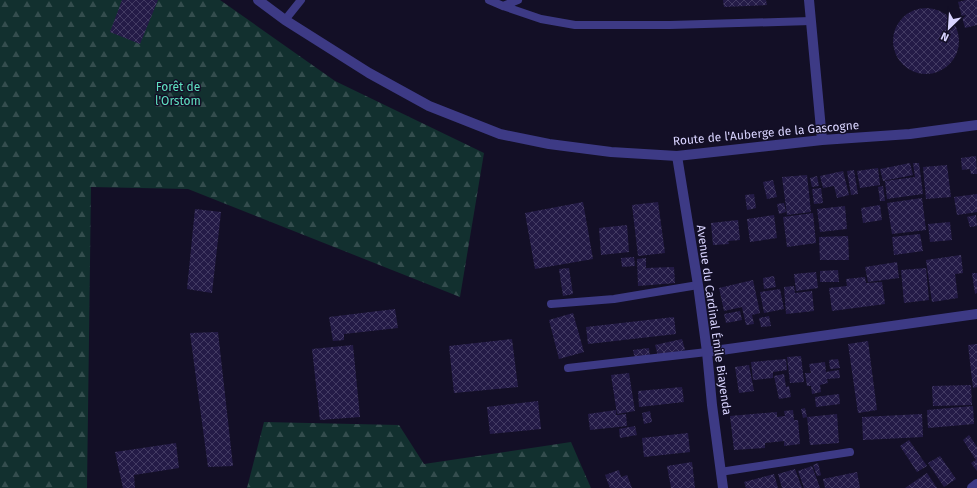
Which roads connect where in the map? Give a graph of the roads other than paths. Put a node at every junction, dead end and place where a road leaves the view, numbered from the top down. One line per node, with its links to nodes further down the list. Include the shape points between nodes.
1 (258, 0): 7 (street, Route de l'Auberge de la Gascogne)
2 (301, 0): 7 (lane)
3 (489, 0): 6 (lane)
4 (518, 0): 6 (lane)
5 (809, 0): 8 (street)
6 (503, 6): 8 (lane, via 541,19 575,25 670,26)
7 (285, 20): 11 (street, Route de l'Auberge de la Gascogne, via 369,73 429,106 500,134 549,144 611,152)
8 (811, 21): 10 (street)
9 (977, 124): 10 (street, Route de l'Auberge de la Gascogne, via 910,134)
10 (822, 140): 11 (street, Route de l'Auberge de la Gascogne)
11 (677, 156): 12 (street, Avenue du Cardinal Émile Biayenda)
12 (698, 285): 13 (lane, via 614,299); 15 (street, Avenue du Cardinal Émile Biayenda)
13 (552, 304)
14 (977, 314): 15 (street)
15 (707, 352): 16 (lane); 18 (street, Avenue du Cardinal Émile Biayenda)
16 (568, 368)
17 (850, 452): 18 (lane)
18 (720, 472): 20 (street, Avenue du Cardinal Émile Biayenda)
19 (977, 484): 21 (street)
20 (723, 488)
21 (972, 488)

